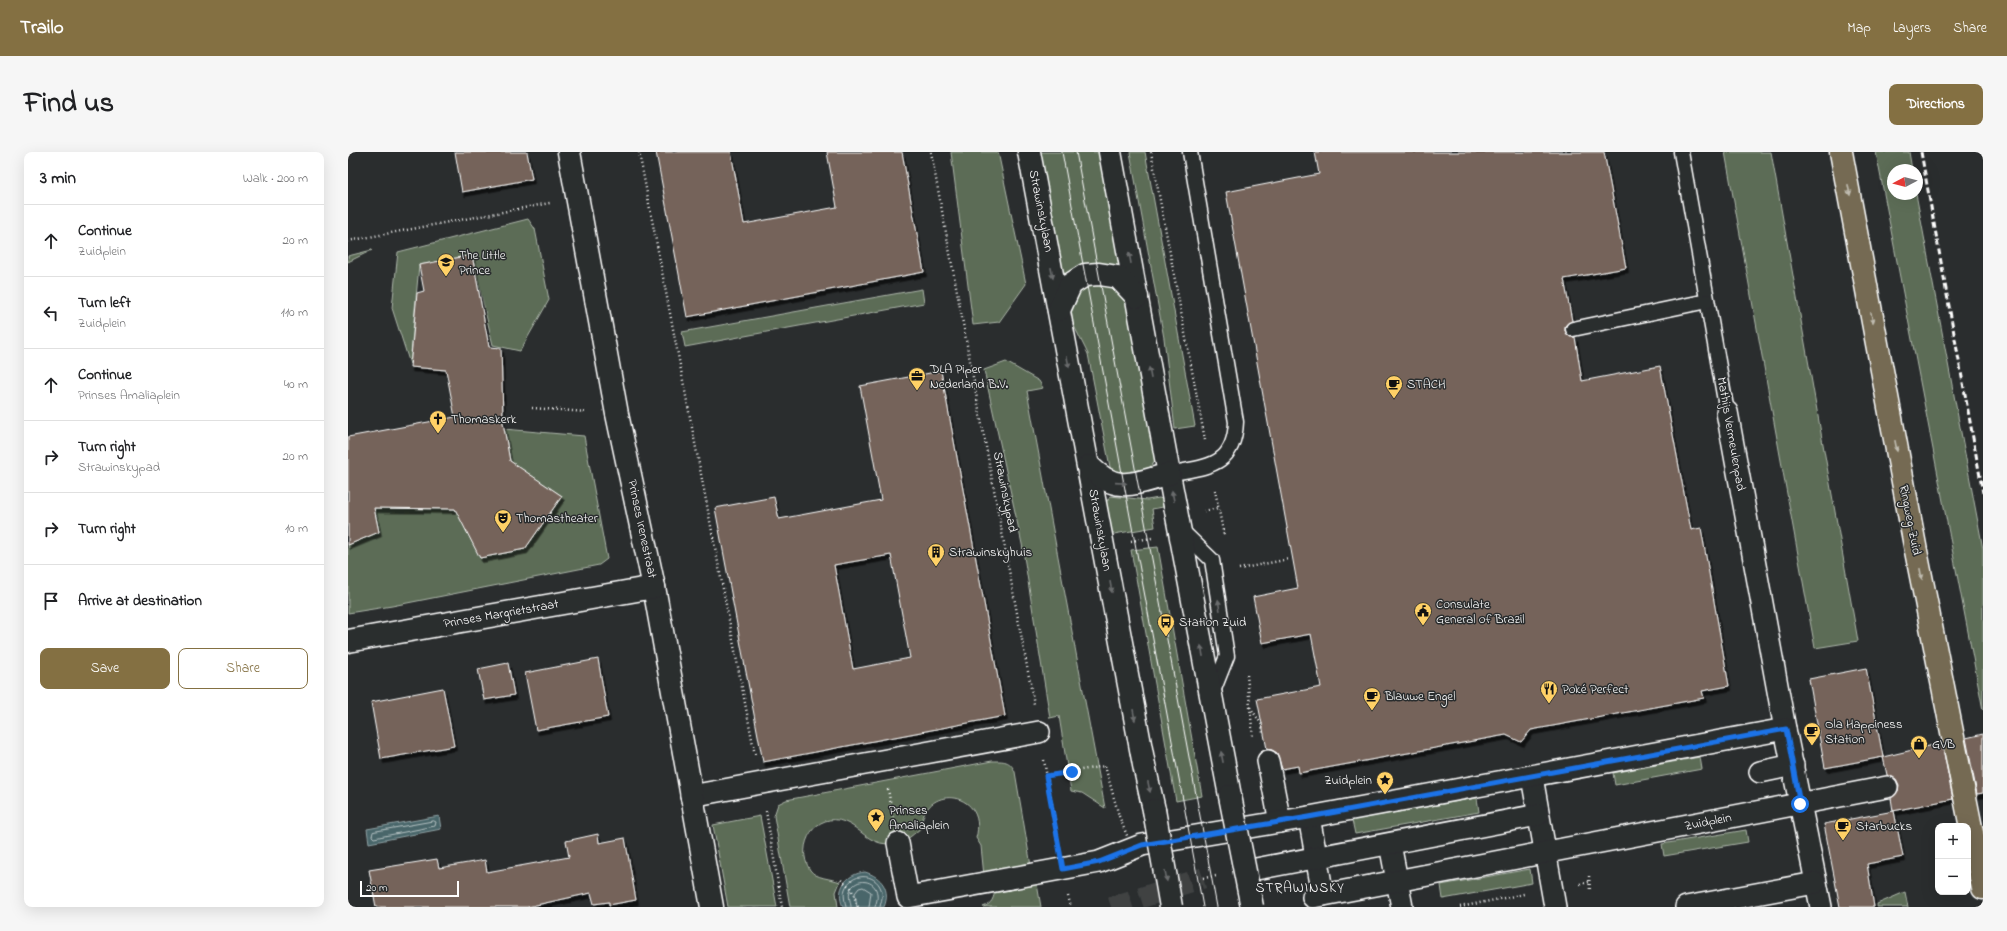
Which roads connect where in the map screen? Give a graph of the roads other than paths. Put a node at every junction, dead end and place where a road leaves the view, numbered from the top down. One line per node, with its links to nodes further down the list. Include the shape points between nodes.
1 (570, 152): 14 (street, Prinses Irenestraat, via 617,414)
2 (1029, 152): 9 (street, Strawinskylaan, one-way to 9)
3 (1110, 152): 7 (street, one-way to 3)
4 (1190, 152): 13 (lane, via 1236,422 1235,439 1222,459 1210,465)
5 (1681, 152): 8 (lane, Mathijs Vermeulenpad)
6 (1841, 152): 35 (highway, Ringweg-Zuid, one-way to 35)
7 (1137, 297): 9 (street, via 1118,277 1085,275 1071,284); 13 (street, one-way to 7)
8 (1707, 301): 10 (lane); 11 (lane, Mathijs Vermeulenpad)
9 (1059, 310): 12 (street, Strawinskylaan, one-way to 12)
10 (1573, 329)
11 (1727, 412): 16 (street, Mathijs Vermeulenpad)
12 (1088, 466): 13 (street, one-way to 13, via 1108,482 1125,484); 39 (street, Strawinskylaan, one-way to 39, bridge)
13 (1169, 474): 40 (street, one-way to 13, bridge)
14 (654, 587): 15 (street, Prinses Margrietstraat); 23 (street, Prinses Irenestraat)
15 (348, 642)
16 (1784, 722): 19 (street); 21 (street)
17 (1039, 732): 23 (street)
18 (1268, 760): 27 (street)
19 (1793, 765): 20 (street); 24 (street)
20 (1760, 772)
21 (1532, 777): 25 (street); 26 (street)
22 (1887, 787): 24 (street, Zuidplein)
23 (691, 796): 38 (street, Prinses Irenestraat)
24 (1800, 804): 30 (street, Zuidplein); 34 (street)
25 (1538, 815): 29 (street); 30 (street)
26 (1309, 817): 27 (street); 31 (street)
27 (1280, 822): 37 (street, via 1142,845 1099,862)
28 (898, 843): 37 (street)
29 (1390, 844): 31 (street); 33 (street)
30 (1545, 854): 33 (street, Zuidplein); 36 (street)
31 (1316, 857): 32 (street); 33 (street, Zuidplein, via 1318,896)
32 (1251, 870)
33 (1397, 881): 41 (street)
34 (1816, 883): 42 (street); 43 (street)
35 (1983, 888)
36 (1553, 898)
37 (905, 902)
38 (712, 907)
39 (1171, 907)
40 (1252, 907)
41 (1402, 907)
42 (1686, 907)
43 (1821, 907)

